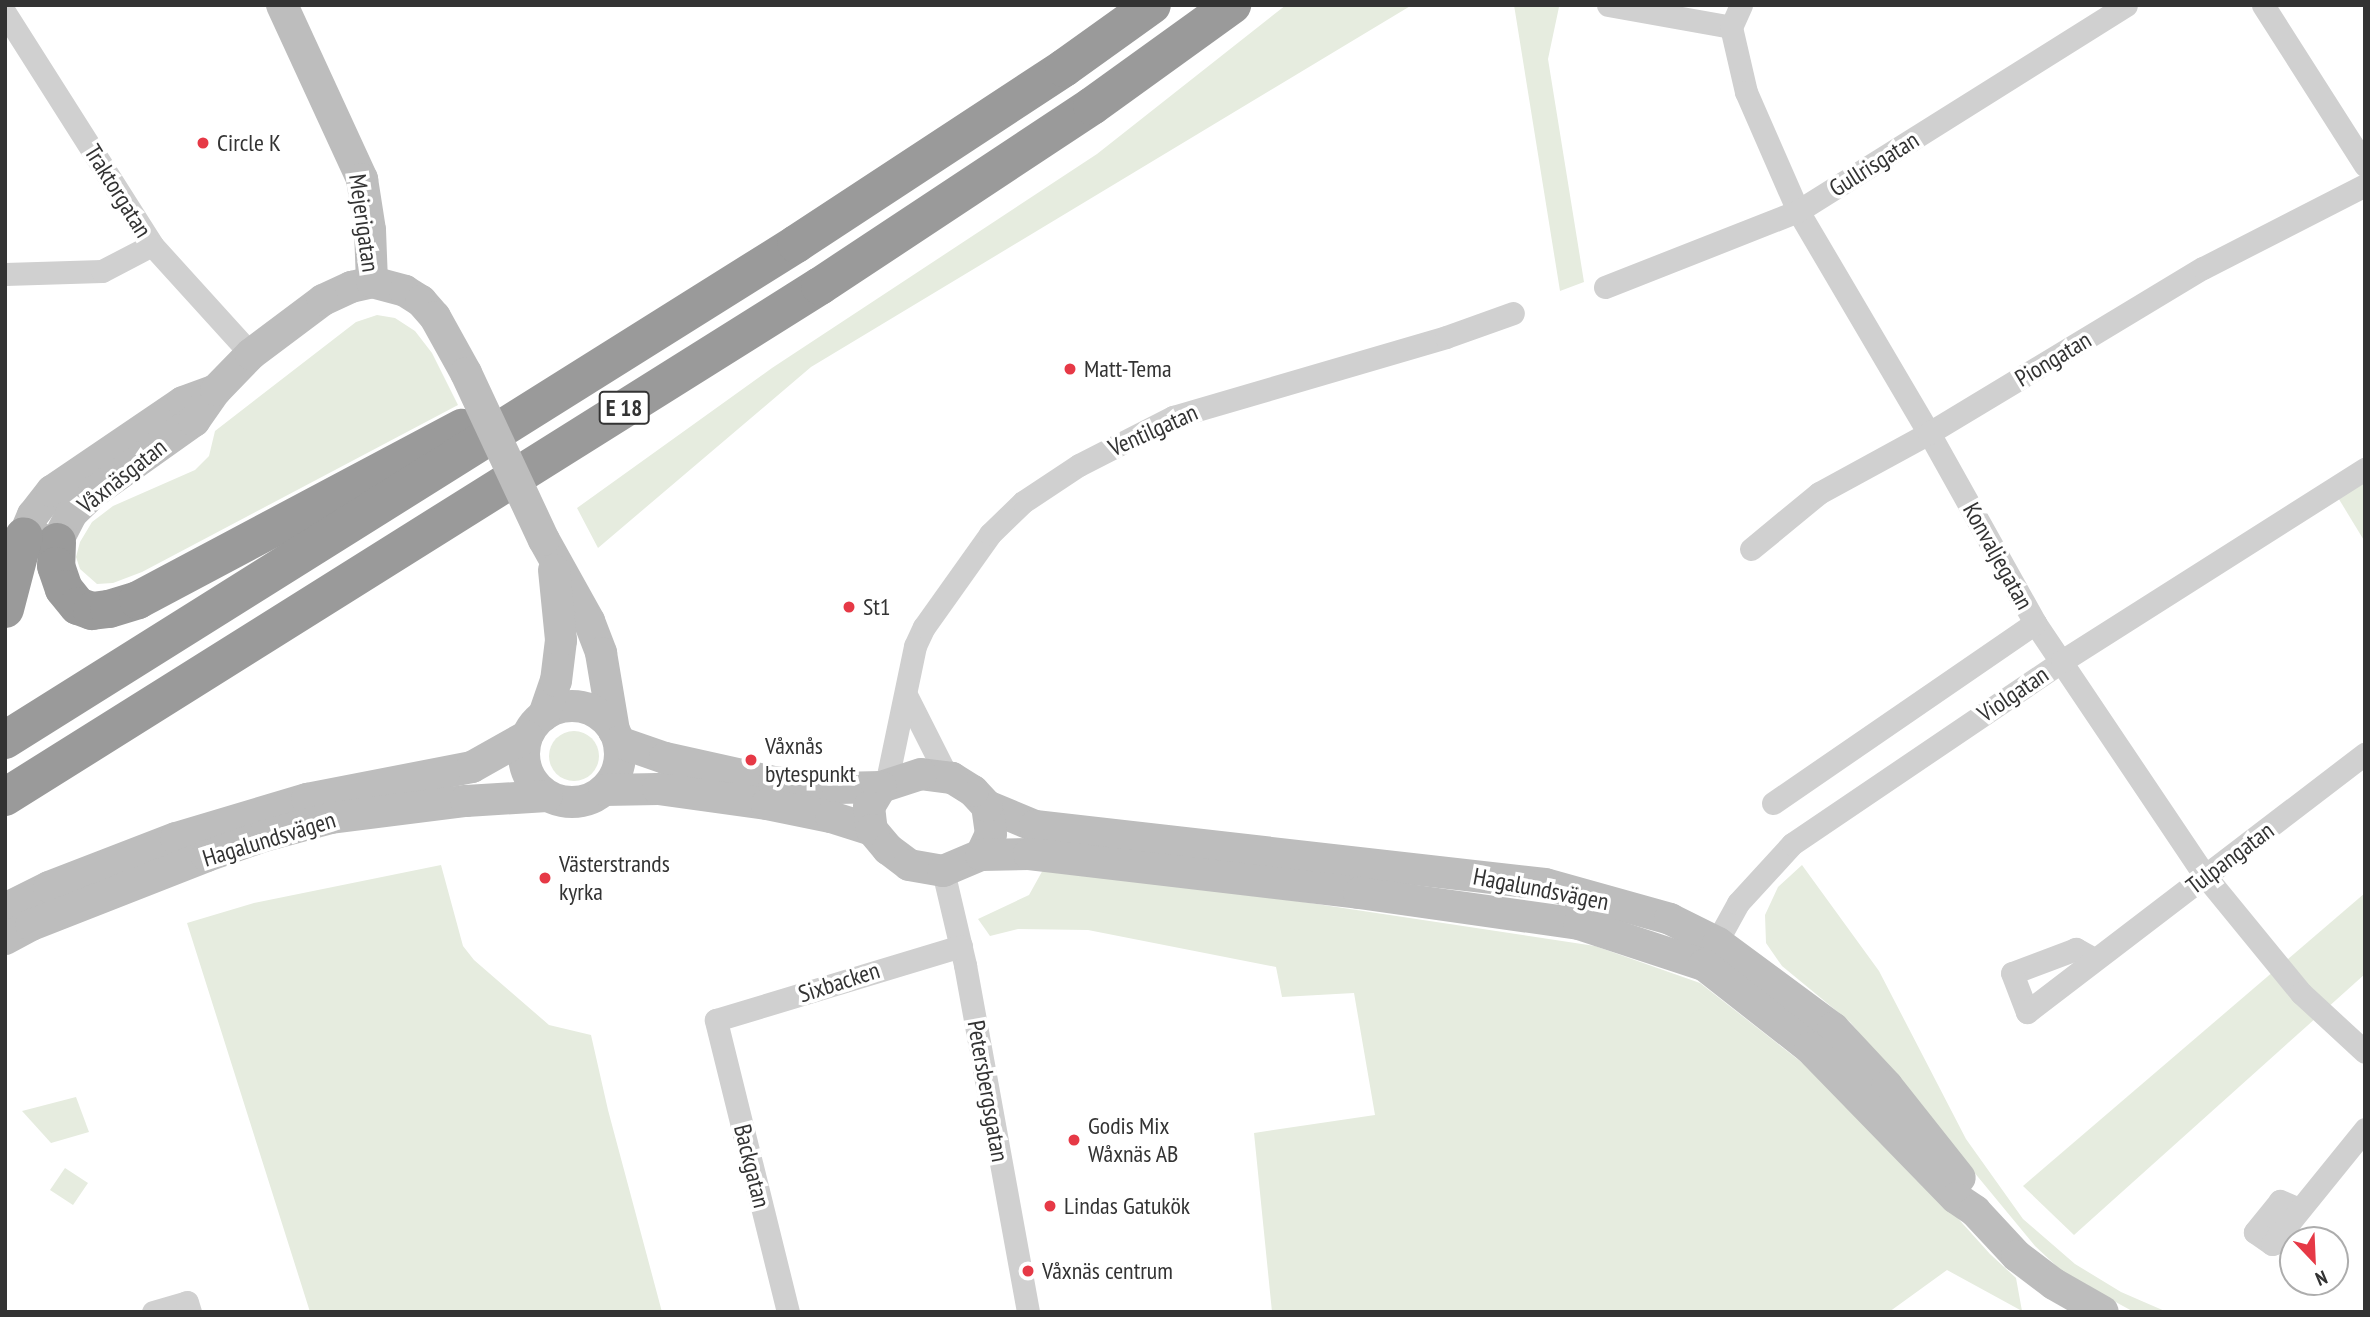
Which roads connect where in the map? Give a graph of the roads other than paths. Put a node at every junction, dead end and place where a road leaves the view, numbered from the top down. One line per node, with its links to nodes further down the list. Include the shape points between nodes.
1 (282, 5): 15 (street, Mejerigatan, via 362,178)
2 (1152, 5): 19 (highway, E 18, via 1053,76)
3 (1233, 5): 37 (highway, E 18, via 1092,106 820,286)
4 (1608, 5): 9 (street)
5 (1741, 5): 9 (street)
6 (2126, 5): 12 (street, Gullrisgatan)
7 (2263, 5): 10 (street)
8 (5, 13): 13 (street, Traktorgatan)
9 (1731, 27): 12 (street, Konvaljegatan, via 1746,92)
10 (2365, 165)
11 (2365, 184): 20 (street, Piongatan, via 2203,268)
12 (1798, 211): 16 (street, Gullrisgatan); 20 (street, Konvaljegatan)
13 (152, 245): 14 (street, via 102,271); 18 (street, Traktorgatan)
14 (5, 274)
15 (372, 282): 18 (street, Våxnäsgatan, via 323,300); 24 (street, Mejerigatan, bridge, via 405,290 435,317)
16 (1605, 288)
17 (1513, 313): 28 (street, Ventilgatan, via 1173,417 1046,485 1006,516 944,596 915,646)
18 (251, 354): 22 (street, Våxnäsgatan, via 216,390 183,402 52,491 33,516)
19 (605, 365): 22 (highway, via 461,428 138,600 92,611 78,606 64,589 56,566); 31 (highway, E 18)
20 (1929, 433): 23 (street, Piongatan, via 1819,493); 26 (street, Konvaljegatan)
21 (2365, 469): 27 (street, Violgatan)
22 (29, 538): 25 (highway)
23 (1751, 549)
24 (553, 559): 29 (street, Mejerigatan, via 561,640 556,681); 30 (street, Mejerigatan, via 578,598 601,653)
25 (5, 609)
26 (2035, 623): 27 (street, Konvaljegatan); 38 (street, Violgatan)
27 (2062, 661): 43 (street, Konvaljegatan); 47 (street, Violgatan, via 1792,844 1738,903)
28 (906, 695): 33 (street); 34 (street, Ventilgatan)
29 (535, 726): 30 (street, via 556,709 583,708 596,713); 36 (street, via 524,763 528,776); 44 (street, Hagalundsvägen, via 472,767 307,799 176,838)
30 (616, 736): 34 (street, via 665,758 774,782 838,789); 35 (street, via 618,768)
31 (5, 740)
32 (2365, 754): 43 (street, Tulpangatan)
33 (948, 778): 34 (street, via 921,774); 39 (street, via 973,791)
34 (883, 786): 40 (street, via 869,807)
35 (604, 790): 36 (street, via 576,802); 40 (street, via 658,789 766,804)
36 (547, 796): 45 (street, Hagalundsvägen, via 331,818 207,856)
37 (5, 797)
38 (1773, 803)
39 (987, 806): 41 (street, via 991,834); 47 (street, Hagalundsvägen, via 1035,826 1545,884 1670,919)
40 (872, 830): 42 (street, via 909,864)
41 (981, 855): 42 (street); 47 (street, Hagalundsvägen, via 1029,854 1519,913)
42 (943, 872): 46 (street, Petersbergsgatan)
43 (2206, 877): 48 (street, Tulpangatan); 50 (street, Konvaljegatan, via 2301,993)
44 (5, 909)
45 (5, 939)
46 (961, 946): 49 (street, Sixbacken); 56 (street, Petersbergsgatan)
47 (1711, 954): 57 (street, Hagalundsvägen, via 1833,1028 1924,1131 1968,1189 1975,1211 2017,1256)
48 (2094, 960)
49 (716, 1020): 55 (street, Backgatan)
50 (2365, 1052)
51 (2365, 1129): 52 (street)
52 (2299, 1209)
53 (153, 1312): 54 (street, via 187,1302)
54 (190, 1312)
55 (788, 1312)
56 (1028, 1312)
57 (2103, 1312)

